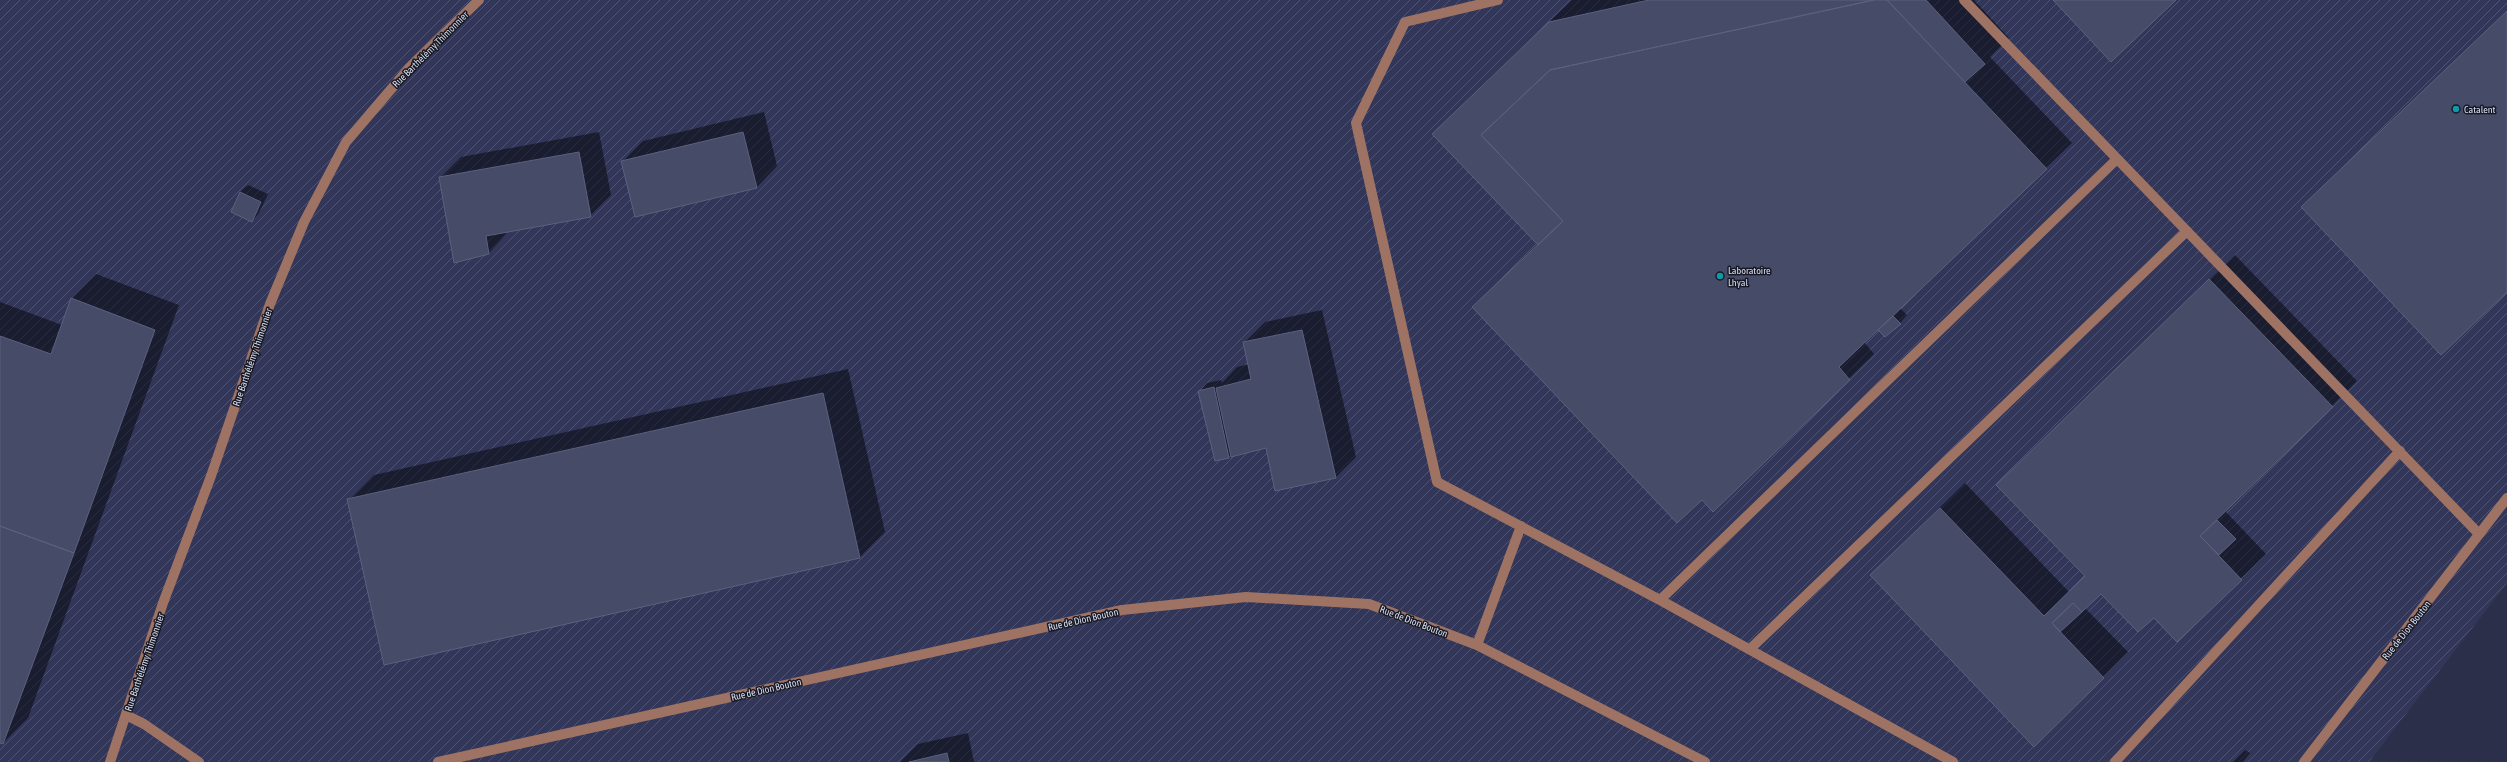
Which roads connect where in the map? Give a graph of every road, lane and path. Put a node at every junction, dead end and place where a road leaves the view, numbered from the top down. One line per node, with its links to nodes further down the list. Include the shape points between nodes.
1 (479, 0): 13 (street, Rue Barthélémy Thimonnier, via 410,67 346,142 304,222 270,304)
2 (1498, 0): 8 (street, via 1405,22 1356,123 1437,482)
3 (1964, 0): 4 (street)
4 (2117, 159): 5 (street); 10 (street)
5 (2187, 231): 6 (street); 12 (street)
6 (2400, 451): 9 (street); 19 (street)
7 (2507, 498): 9 (street, Rue de Dion Bouton)
8 (1521, 526): 10 (street); 11 (street)
9 (2480, 534): 20 (street, Rue de Dion Bouton)
10 (1660, 600): 12 (street)
11 (1477, 645): 16 (street, Rue de Dion Bouton, via 1369,604 1246,597 1122,610); 17 (street, Rue de Dion Bouton)
12 (1750, 649): 18 (street)
13 (126, 715): 14 (street, Rue Barthélémy Thimonnier); 15 (street, via 144,724)
14 (110, 762)
15 (199, 762)
16 (438, 762)
17 (1705, 762)
18 (1953, 762)
19 (2115, 762)
20 (2304, 762)

